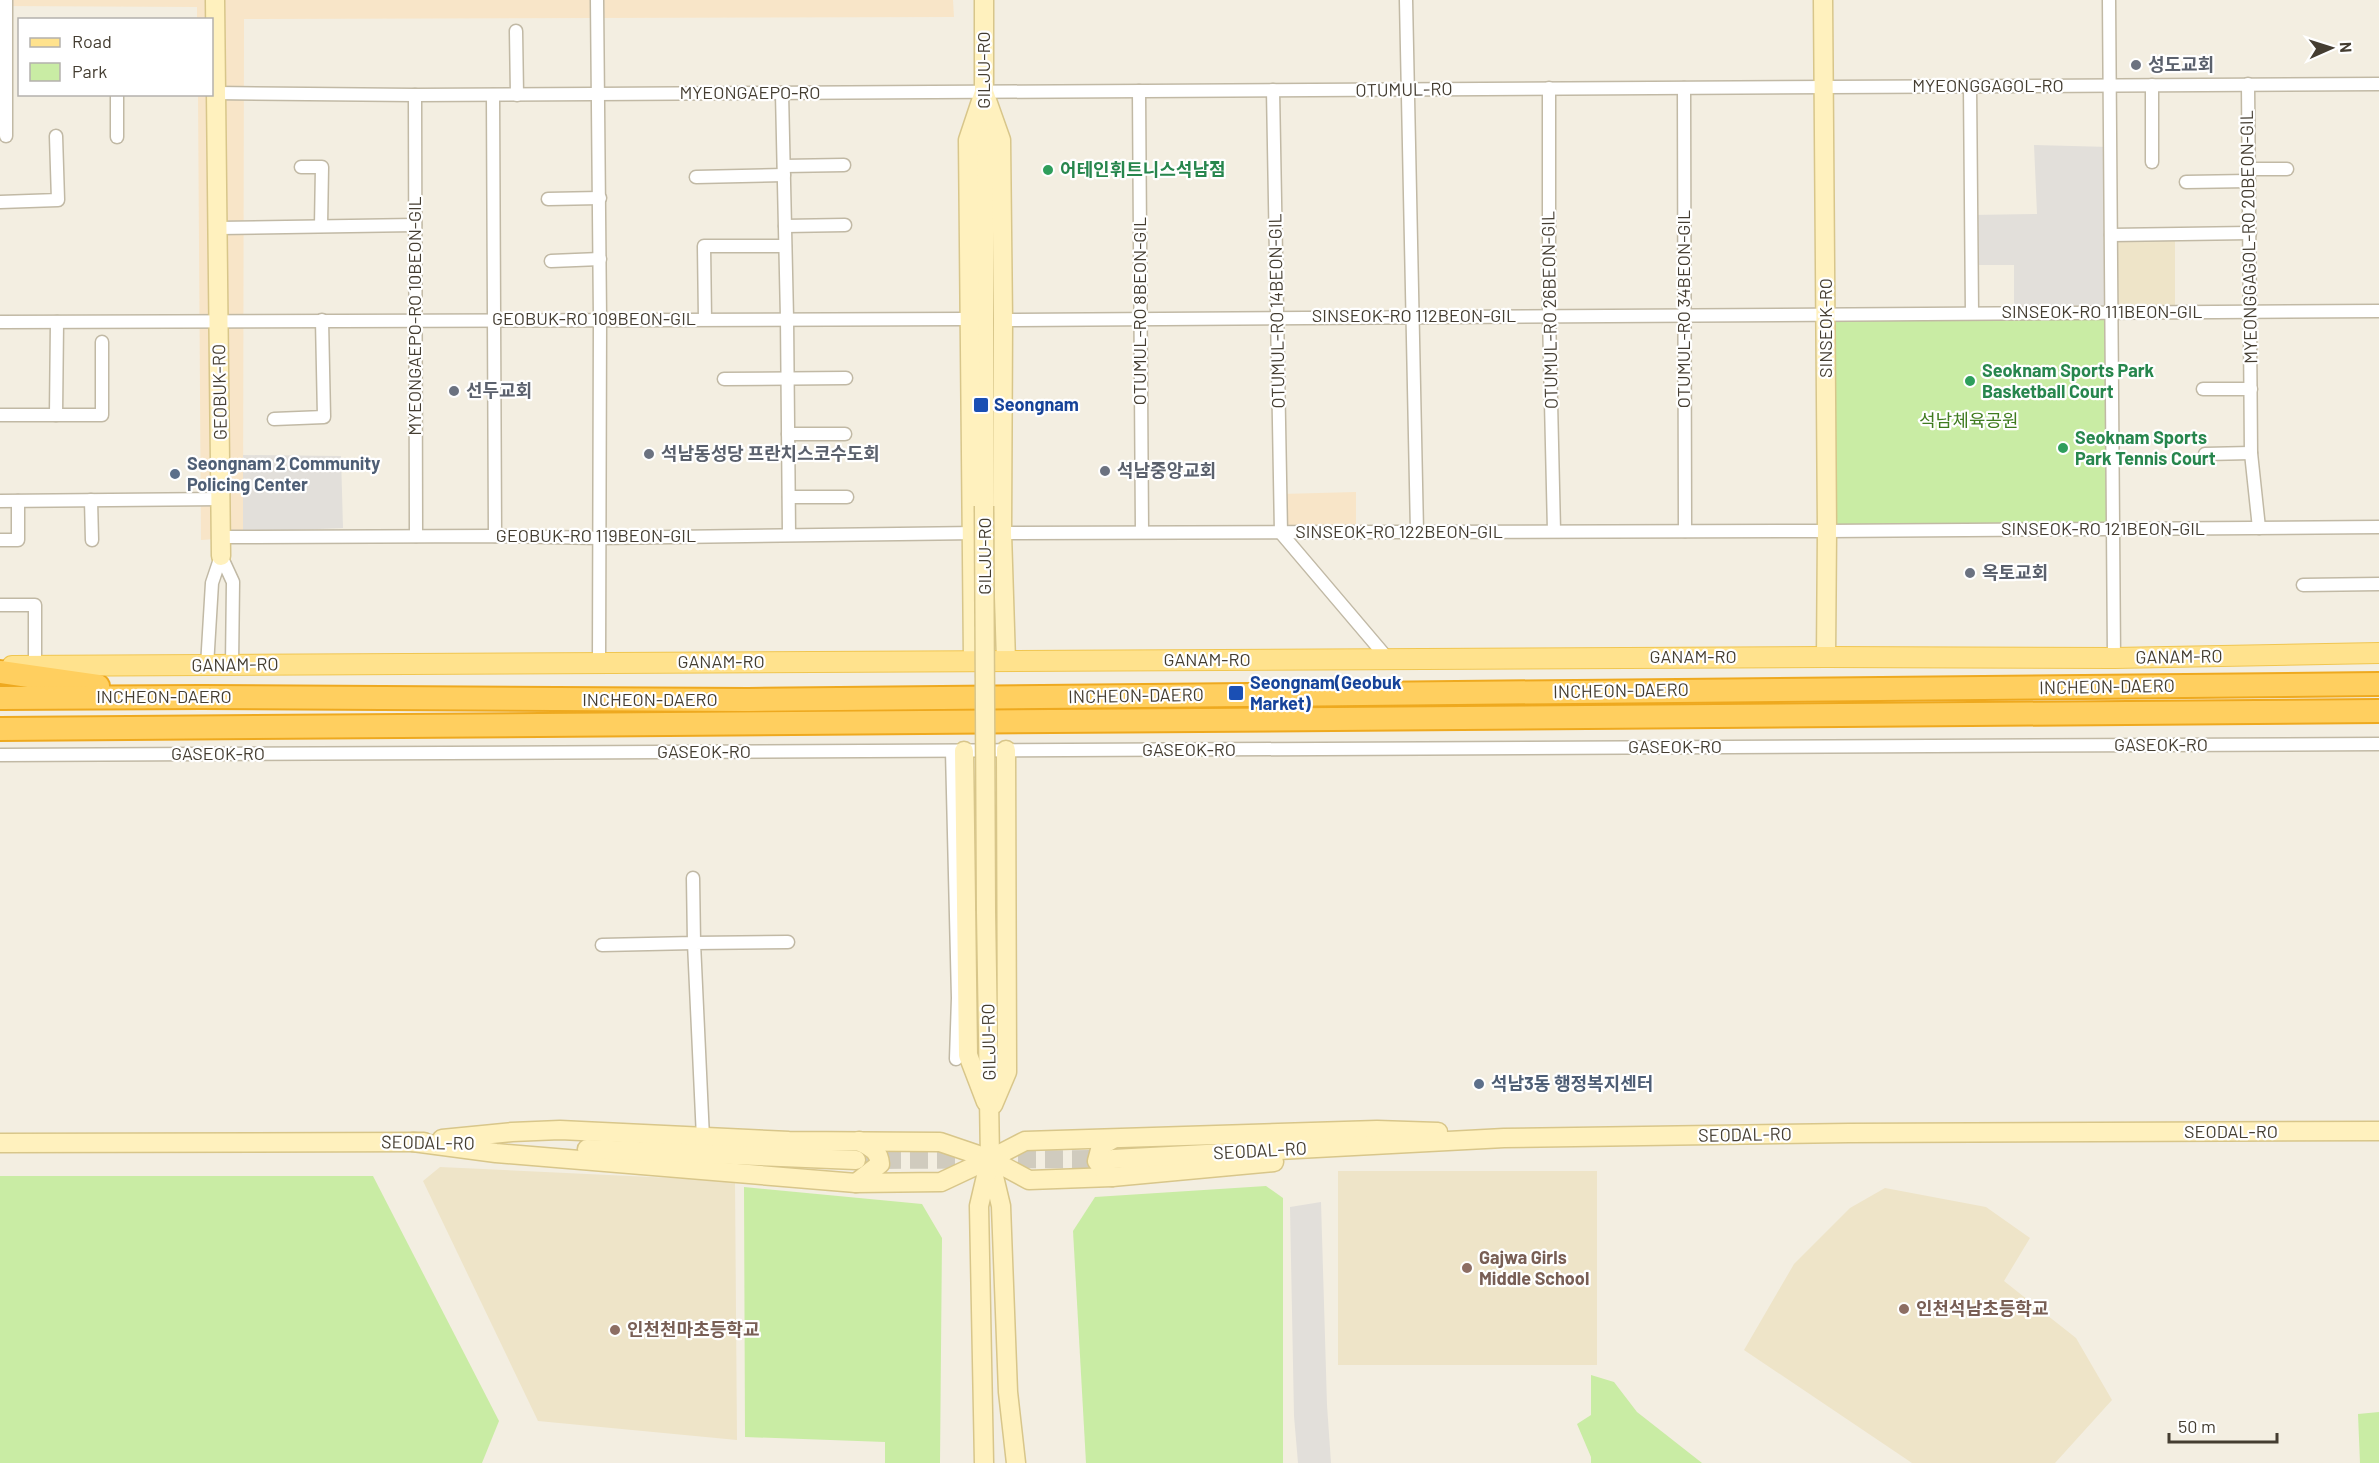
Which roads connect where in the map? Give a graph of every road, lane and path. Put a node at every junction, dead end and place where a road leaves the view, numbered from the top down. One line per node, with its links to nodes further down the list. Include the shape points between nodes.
1 (6, 0): 28 (street)
2 (215, 0): 21 (street, GEOBUK-RO)
3 (597, 0): 24 (street)
4 (984, 0): 20 (street, GILJU-RO)
5 (1406, 0): 18 (street)
6 (1823, 0): 14 (street, SINSEOK-RO)
7 (2109, 0): 13 (street)
8 (516, 31): 23 (street)
9 (2248, 84): 10 (street, MYEONGGAGOL-RO); 11 (street, MYEONGGAGOL-RO); 36 (street, MYEONGGAGOL-RO 20BEON-GIL)
10 (2379, 84)
11 (2152, 85): 13 (street, MYEONGGAGOL-RO); 31 (street)
12 (1970, 86): 13 (street, MYEONGGAGOL-RO); 14 (street, MYEONGGAGOL-RO); 55 (street)
13 (2111, 86): 48 (street)
14 (1825, 87): 16 (street, OTUMUL-RO); 57 (street, SINSEOK-RO)
15 (1549, 88): 16 (street, OTUMUL-RO); 18 (street, OTUMUL-RO); 58 (street, OTUMUL-RO 26BEON-GIL)
16 (1684, 88): 56 (street, OTUMUL-RO 34BEON-GIL)
17 (1273, 90): 18 (street, OTUMUL-RO); 19 (street, OTUMUL-RO); 60 (street, OTUMUL-RO 14BEON-GIL)
18 (1407, 90): 61 (street)
19 (1139, 91): 20 (street, OTUMUL-RO); 59 (street, OTUMUL-RO 8BEON-GIL)
20 (984, 92): 22 (street, MYEONGAEPO-RO); 65 (street, via 968,140); 69 (street, via 1001,140); 142 (street, GILJU-RO, bridge)
21 (216, 93): 25 (street, MYEONGAEPO-RO); 46 (street, GEOBUK-RO)
22 (782, 93): 24 (street, MYEONGAEPO-RO); 35 (street)
23 (517, 94): 24 (street, MYEONGAEPO-RO); 26 (street, MYEONGAEPO-RO)
24 (599, 94): 39 (street)
25 (415, 95): 26 (street, MYEONGAEPO-RO); 42 (street, MYEONGAEPO-RO 10BEON-GIL)
26 (493, 95): 68 (street)
27 (117, 96): 30 (street)
28 (6, 136)
29 (56, 136): 41 (street, via 58,200)
30 (117, 136)
31 (2152, 162)
32 (844, 165): 35 (street)
33 (301, 167): 44 (street, via 322,167)
34 (2287, 169): 36 (street)
35 (784, 170): 37 (street); 45 (street)
36 (2249, 175): 38 (street); 47 (street, MYEONGGAGOL-RO 20BEON-GIL)
37 (696, 177)
38 (2187, 182)
39 (600, 198): 40 (street); 50 (street)
40 (548, 199)
41 (0, 202)
42 (414, 225): 44 (street); 67 (street, MYEONGAEPO-RO 10BEON-GIL)
43 (845, 225): 45 (street)
44 (321, 226): 46 (street)
45 (785, 226): 49 (street)
46 (218, 228): 70 (street, GEOBUK-RO)
47 (2250, 233): 48 (street); 54 (street, MYEONGGAGOL-RO 20BEON-GIL)
48 (2111, 235): 53 (street)
49 (786, 246): 62 (street); 64 (street, via 704,246)
50 (600, 259): 51 (street); 63 (street)
51 (551, 261)
52 (2379, 311): 54 (street, SINSEOK-RO 111BEON-GIL)
53 (2112, 312): 54 (street, SINSEOK-RO 111BEON-GIL); 55 (street, SINSEOK-RO 111BEON-GIL); 94 (street)
54 (2251, 312): 78 (street, MYEONGGAGOL-RO 20BEON-GIL)
55 (1972, 313): 57 (street, SINSEOK-RO 111BEON-GIL)
56 (1684, 314): 57 (street, SINSEOK-RO 112BEON-GIL); 58 (street, SINSEOK-RO 112BEON-GIL); 96 (street, OTUMUL-RO 34BEON-GIL)
57 (1826, 314): 97 (street, SINSEOK-RO)
58 (1549, 315): 61 (street, SINSEOK-RO 112BEON-GIL); 95 (street, OTUMUL-RO 26BEON-GIL)
59 (1140, 317): 60 (street, SINSEOK-RO 112BEON-GIL); 69 (street, SINSEOK-RO 112BEON-GIL); 98 (street, OTUMUL-RO 8BEON-GIL)
60 (1277, 317): 61 (street, SINSEOK-RO 112BEON-GIL); 99 (street, OTUMUL-RO 14BEON-GIL)
61 (1412, 317): 100 (street)
62 (787, 318): 64 (street, GEOBUK-RO 109BEON-GIL); 65 (street, GEOBUK-RO 109BEON-GIL); 74 (street)
63 (600, 319): 64 (street, GEOBUK-RO 109BEON-GIL); 68 (street, GEOBUK-RO 109BEON-GIL); 107 (street)
64 (705, 319)
65 (968, 319): 101 (street)
66 (322, 320): 67 (street, GEOBUK-RO 109BEON-GIL); 70 (street, GEOBUK-RO 109BEON-GIL); 81 (street, via 324,417)
67 (415, 320): 68 (street, GEOBUK-RO 109BEON-GIL); 104 (street, MYEONGAEPO-RO 10BEON-GIL)
68 (494, 320): 105 (street)
69 (1003, 320): 102 (street)
70 (219, 321): 72 (street, GEOBUK-RO 109BEON-GIL); 88 (street, GEOBUK-RO)
71 (0, 322): 72 (street, GEOBUK-RO 109BEON-GIL)
72 (57, 322): 80 (street)
73 (102, 342): 80 (street, via 102,414)
74 (788, 378): 75 (street); 76 (street); 82 (street)
75 (846, 378)
76 (724, 380)
77 (2203, 389): 78 (street, MYEONGGAGOL-RO 20BEON-GIL)
78 (2251, 389): 84 (street, MYEONGGAGOL-RO 20BEON-GIL)
79 (0, 415): 80 (street)
80 (56, 415)
81 (274, 418)
82 (788, 434): 83 (street); 86 (street)
83 (846, 434)
84 (2251, 453): 85 (street); 93 (street, MYEONGGAGOL-RO 20BEON-GIL)
85 (2205, 454)
86 (789, 497): 87 (street); 103 (street)
87 (847, 497)
88 (222, 499): 89 (street); 106 (street, GEOBUK-RO)
89 (91, 500): 91 (street); 109 (street)
90 (0, 501): 91 (street)
91 (18, 501): 108 (street, via 18,540)
92 (2379, 527): 93 (street, SINSEOK-RO 121BEON-GIL)
93 (2259, 528): 94 (street, SINSEOK-RO 121BEON-GIL)
94 (2114, 529): 97 (street, SINSEOK-RO 121BEON-GIL); 116 (street)
95 (1554, 531): 96 (street, SINSEOK-RO 122BEON-GIL); 100 (street, SINSEOK-RO 122BEON-GIL)
96 (1685, 531): 97 (street, SINSEOK-RO 122BEON-GIL)
97 (1827, 531): 115 (street, SINSEOK-RO)
98 (1142, 532): 99 (street, SINSEOK-RO 122BEON-GIL); 102 (street, SINSEOK-RO 122BEON-GIL)
99 (1281, 532): 100 (street, SINSEOK-RO 122BEON-GIL); 117 (street)
100 (1417, 532)
101 (970, 533): 102 (street, SINSEOK-RO 122BEON-GIL); 103 (street, GEOBUK-RO 119BEON-GIL); 118 (street)
102 (1002, 533): 119 (street)
103 (789, 534): 107 (street, GEOBUK-RO 119BEON-GIL)
104 (416, 536): 105 (street, GEOBUK-RO 119BEON-GIL); 106 (street, GEOBUK-RO 119BEON-GIL)
105 (495, 536): 107 (street, GEOBUK-RO 119BEON-GIL)
106 (222, 537): 110 (street, GEOBUK-RO)
107 (600, 538): 120 (street)
108 (0, 540)
109 (92, 540)
110 (221, 556): 121 (street, via 233,582); 124 (street, via 212,583)
111 (2379, 584): 112 (street)
112 (2303, 585)
113 (0, 605): 123 (street, via 35,605)
114 (2379, 653): 116 (main road, GANAM-RO)
115 (1826, 657): 116 (main road, GANAM-RO); 117 (main road, GANAM-RO)
116 (2114, 658)
117 (1388, 659): 119 (main road, GANAM-RO)
118 (972, 661): 119 (main road, GANAM-RO); 120 (main road, GANAM-RO)
119 (1006, 661)
120 (599, 663): 121 (main road, GANAM-RO)
121 (232, 665): 124 (main road, GANAM-RO)
122 (0, 666): 123 (main road, GANAM-RO)
123 (35, 666): 124 (main road, GANAM-RO)
124 (207, 666)
125 (0, 672): 127 (highway)
126 (2379, 684): 127 (highway, INCHEON-DAERO, via 748,700)
127 (201, 697): 128 (highway, INCHEON-DAERO)
128 (0, 699)
129 (2379, 711): 131 (highway, INCHEON-DAERO)
130 (0, 729): 131 (highway, INCHEON-DAERO)
131 (43, 729): 132 (highway)
132 (0, 735)
133 (2379, 744): 134 (street, GASEOK-RO)
134 (1006, 750): 135 (street, GASEOK-RO); 142 (street, GILJU-RO, via 1007,1072)
135 (958, 751): 136 (street, GASEOK-RO); 141 (street); 142 (street, GILJU-RO, via 968,1055)
136 (0, 755)
137 (693, 878): 139 (street)
138 (788, 942): 139 (street)
139 (694, 943): 140 (street); 144 (street)
140 (602, 945)
141 (956, 1059)
142 (990, 1112): 150 (street, GILJU-RO)
143 (2379, 1131): 146 (street, SEODAL-RO)
144 (703, 1138): 147 (street, SEODAL-RO); 148 (street, SEODAL-RO, via 560,1130)
145 (1113, 1138): 146 (street, via 1416,1130); 150 (street, via 1025,1141); 152 (street, via 1101,1146 1097,1161 1104,1171)
146 (1504, 1138): 152 (street, SEODAL-RO)
147 (859, 1141): 150 (street, SEODAL-RO, via 940,1142); 153 (street, via 875,1150 880,1164)
148 (413, 1142): 149 (street, SEODAL-RO); 151 (street, SEODAL-RO); 153 (street, via 496,1153)
149 (0, 1143)
150 (990, 1159): 152 (street, SEODAL-RO, via 1029,1180); 153 (street, via 940,1182); 154 (street, GILJU-RO, via 980,1206); 155 (street, GILJU-RO, via 1001,1206 1008,1392)
151 (856, 1160)
152 (1112, 1168)
153 (856, 1183)
154 (984, 1463)
155 (1016, 1463)

